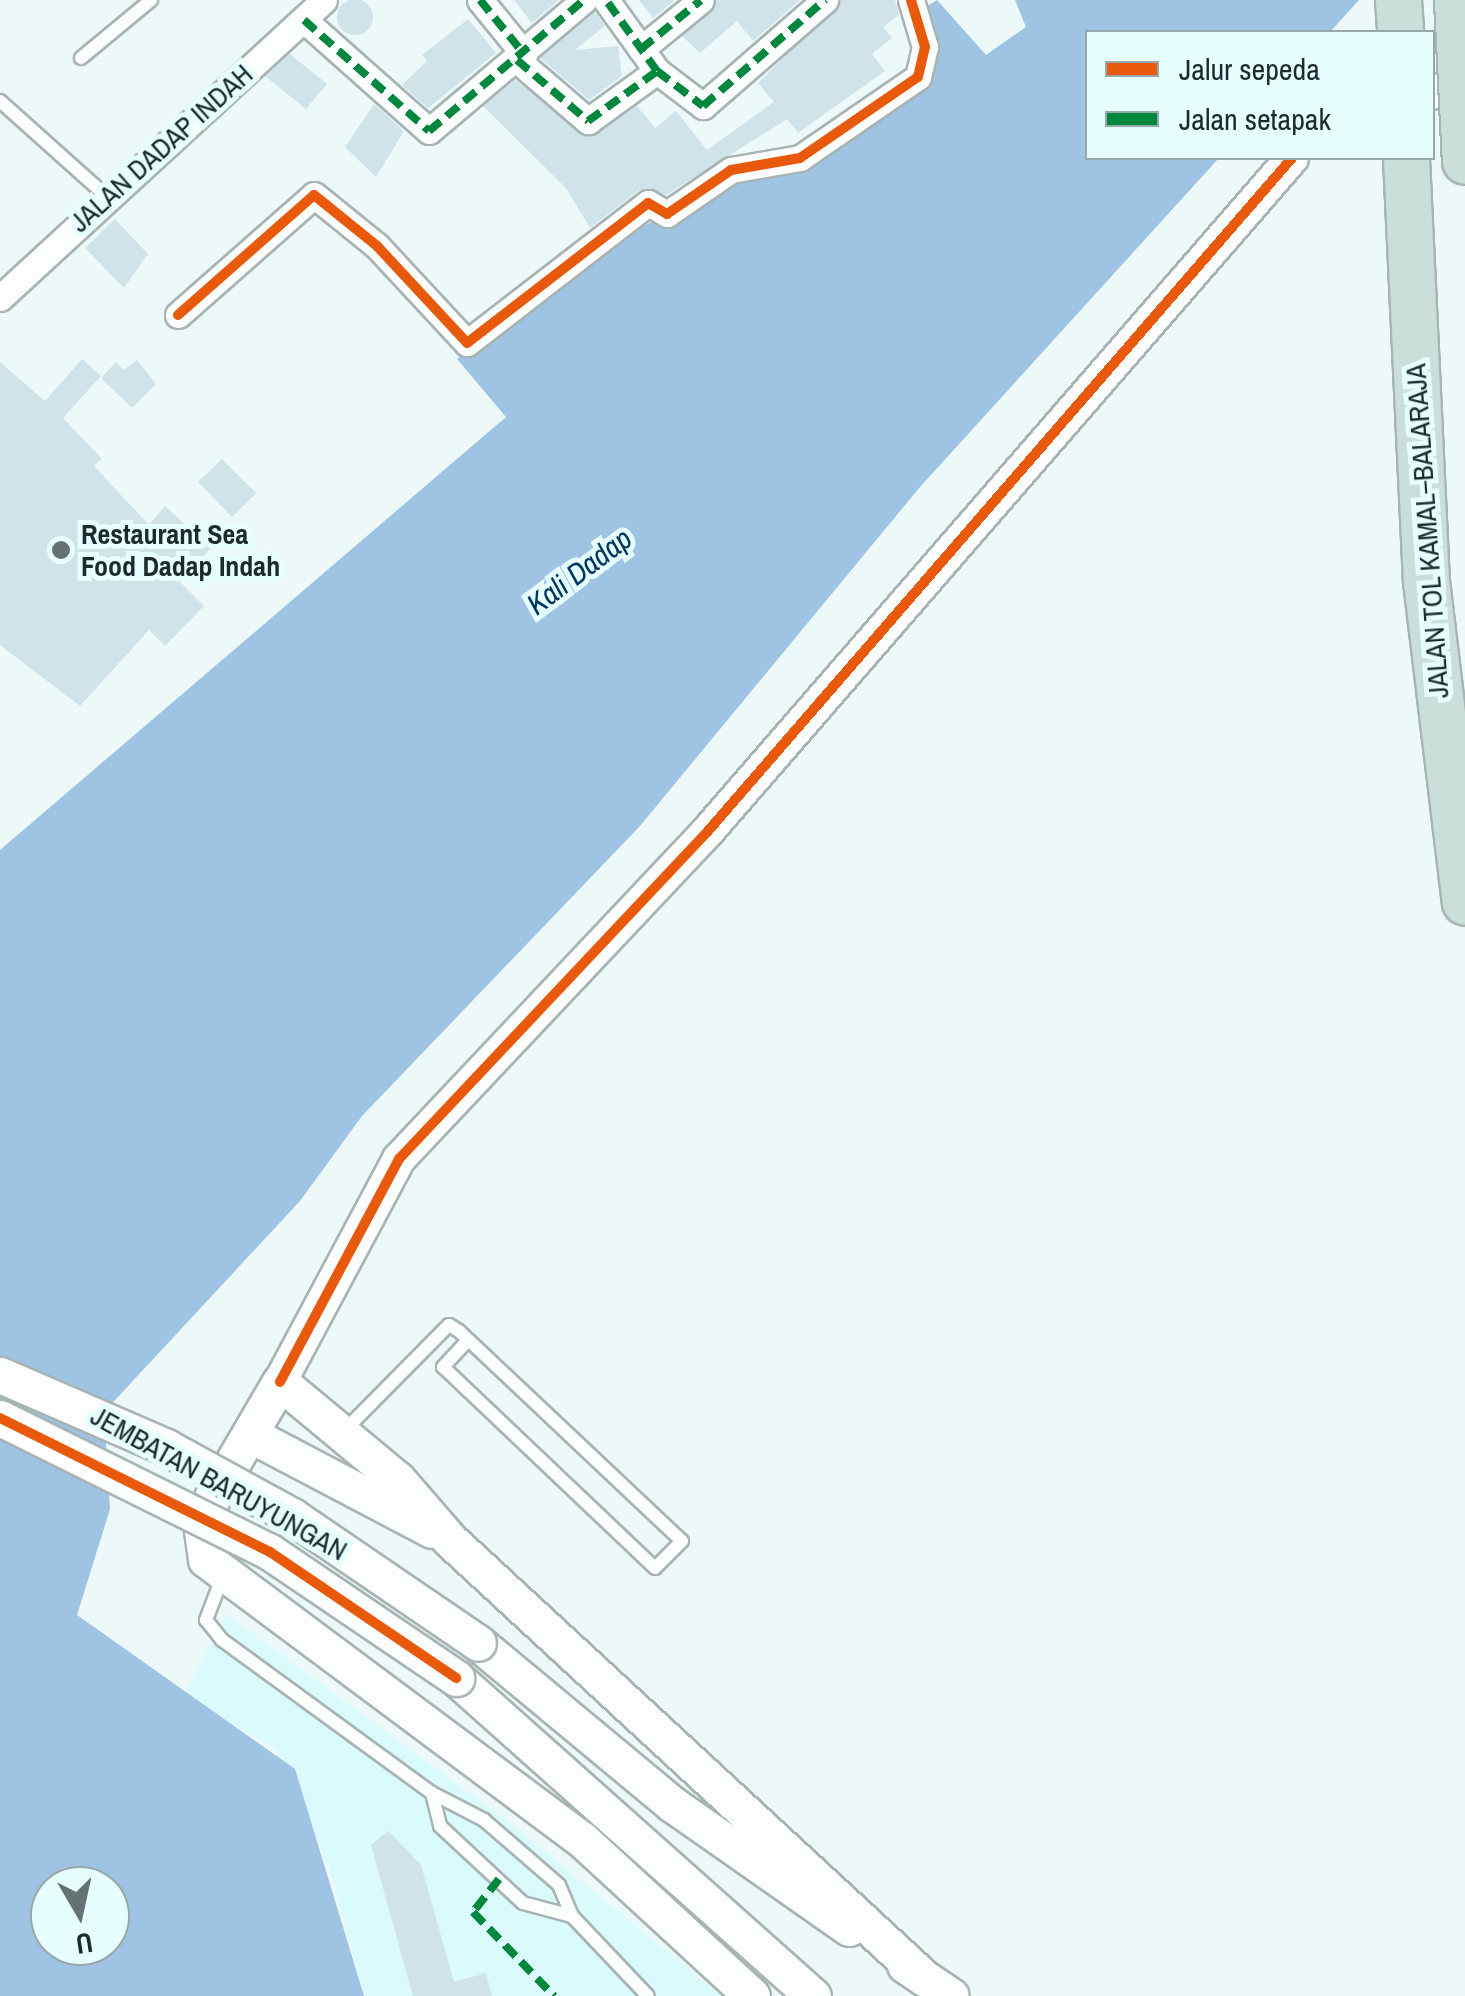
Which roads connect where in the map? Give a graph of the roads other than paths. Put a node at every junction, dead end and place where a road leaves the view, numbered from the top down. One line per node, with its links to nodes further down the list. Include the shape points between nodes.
1 (151, 0): 15 (lane)
2 (324, 0): 11 (street, JALAN DADAP INDAH)
3 (480, 0): 14 (street)
4 (584, 0): 14 (street)
5 (606, 0): 13 (street)
6 (701, 0): 13 (street)
7 (825, 0): 16 (street, via 703,106)
8 (911, 0): 25 (street, via 926,46 918,77 800,158 731,170 667,214 648,203 467,344 378,246 314,195)
9 (1398, 0): 12 (highway)
10 (1457, 0): 22 (highway, bridge)
11 (304, 20): 14 (street, via 422,130 441,128); 23 (street, JALAN DADAP INDAH)
12 (1400, 30)
13 (641, 50): 16 (street)
14 (521, 56): 16 (street, via 582,122)
15 (80, 58)
16 (657, 71)
17 (1465, 80): 18 (street)
18 (1435, 92)
19 (0, 101): 23 (lane)
20 (1290, 160): 29 (street, via 708,832 399,1159)
21 (1406, 160): 26 (highway, JALAN TOL KAMAL–BALARAJA, via 1426,581)
22 (1465, 161)
23 (105, 196): 24 (street, JALAN DADAP INDAH)
24 (0, 298)
25 (178, 316)
26 (1465, 902)
27 (468, 1340): 27 (lane, via 682,1540 655,1568 443,1367); 31 (lane, via 439,1325)
28 (0, 1375): 38 (main road, JEMBATAN BARUYUNGAN, bridge, via 166,1447 292,1516 478,1643 672,1804)
29 (280, 1382): 31 (main road); 32 (main road)
30 (0, 1418): 37 (main road, JEMBATAN BARUYUNGAN, bridge, via 270,1552 456,1678)
31 (342, 1433): 33 (main road)
32 (251, 1434): 33 (main road); 34 (main road, via 202,1529 206,1559)
33 (450, 1540): 38 (main road)
34 (222, 1578): 35 (lane, via 206,1620 222,1640); 40 (main road, via 360,1669 581,1839)
35 (432, 1793): 36 (lane, via 454,1797 531,1860 559,1886); 36 (lane, via 440,1826 523,1902)
36 (572, 1916): 39 (lane)
37 (747, 1935): 41 (main road); 42 (main road, JEMBATAN BARUYUNGAN)
38 (937, 1986)
39 (648, 1996)
40 (752, 1996)
41 (763, 1996)
42 (813, 1996)

